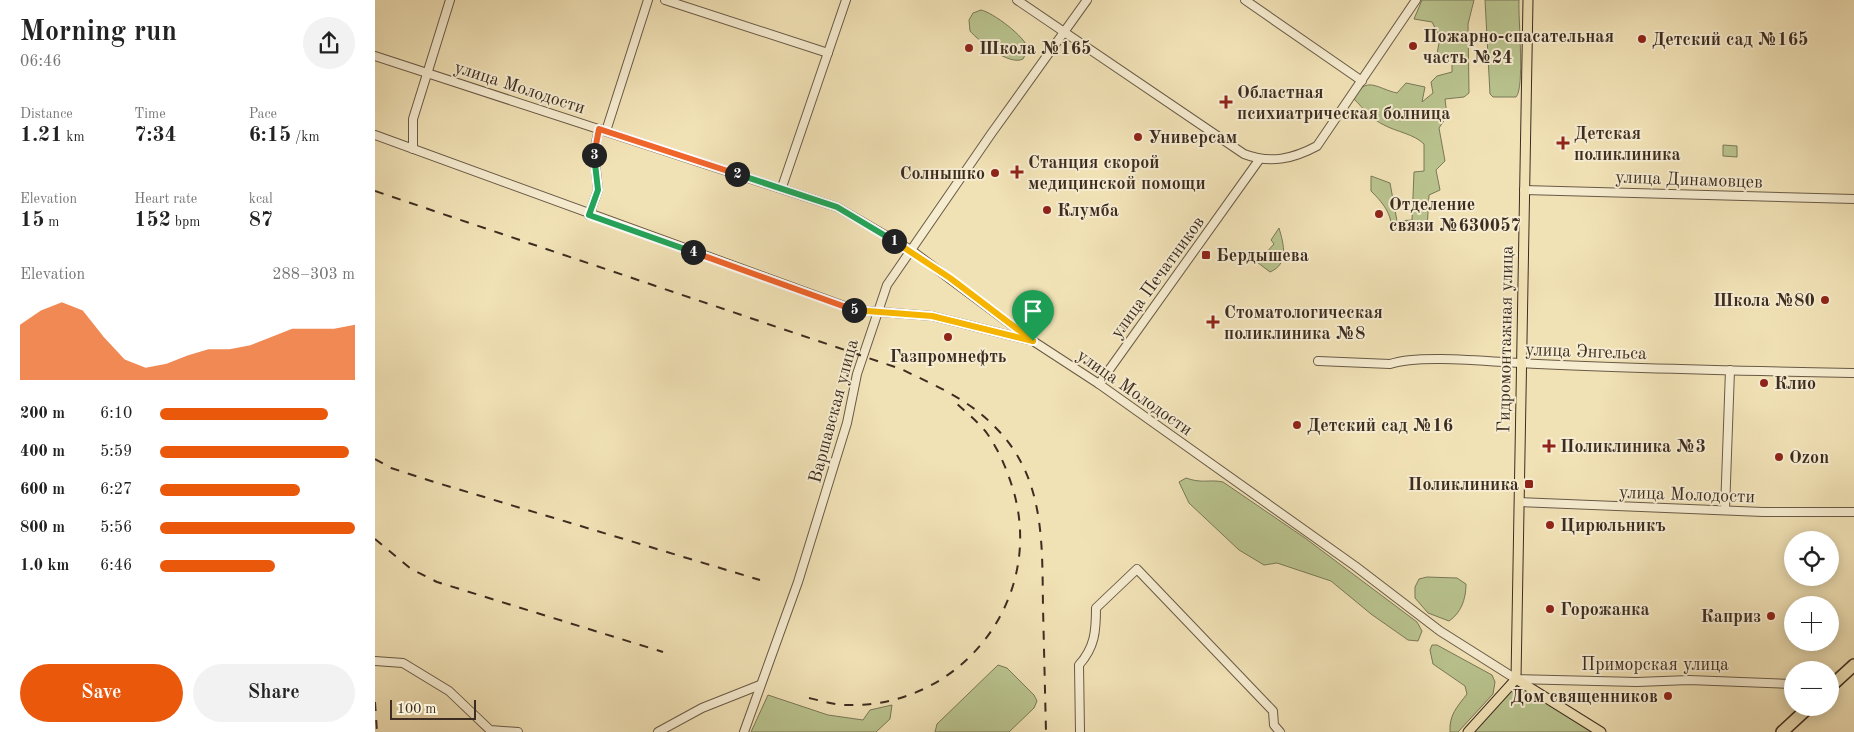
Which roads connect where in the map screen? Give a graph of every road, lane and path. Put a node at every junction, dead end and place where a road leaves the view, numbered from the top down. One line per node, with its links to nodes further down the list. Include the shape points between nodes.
1 (450, 0): 13 (street)
2 (648, 0): 15 (street)
3 (665, 0): 11 (street)
4 (846, 0): 11 (street)
5 (1017, 0): 10 (street)
6 (1087, 0): 10 (street, Варшавская улица)
7 (1245, 0): 14 (street)
8 (1416, 0): 14 (street)
9 (1528, 0): 20 (main road, Гидромонтажная улица)
10 (1065, 32): 18 (street, via 1176,110 1244,154); 23 (street, Варшавская улица)
11 (828, 54): 19 (street)
12 (375, 56): 13 (street, улица Молодости)
13 (427, 73): 15 (street, улица Молодости); 17 (street, via 413,119)
14 (1362, 81): 18 (street, via 1317,146 1275,161)
15 (603, 130): 19 (street, улица Молодости, via 695,162); 22 (street, via 594,152 598,190)
16 (375, 136): 17 (street)
17 (413, 149): 22 (street)
18 (1259, 160): 30 (street, улица Печатников)
19 (782, 187): 23 (street, улица Молодости, via 837,207)
20 (1524, 190): 21 (street, улица Динамовцев); 27 (main road, Гидромонтажная улица)
21 (1854, 199)
22 (589, 215): 24 (street, via 855,310)
23 (911, 250): 24 (street, Варшавская улица, via 887,285); 25 (street, улица Молодости)
24 (876, 313): 25 (street, via 932,316); 39 (street, Варшавская улица, via 857,374 847,422 798,582)
25 (1033, 341): 30 (street, улица Молодости)
26 (1318, 361): 27 (street, улица Энгельса)
27 (1520, 364): 28 (street, улица Энгельса); 31 (main road, Гидромонтажная улица)
28 (1730, 370): 29 (street, улица Энгельса); 32 (street)
29 (1854, 373)
30 (1099, 384): 36 (street, улица Молодости, via 1355,566 1440,631)
31 (1519, 502): 32 (street, улица Молодости); 36 (main road, Гидромонтажная улица)
32 (1725, 510): 33 (street, улица Молодости)
33 (1854, 512)
34 (375, 660): 41 (street, via 403,663 449,690)
35 (1854, 665): 37 (highway)
36 (1516, 679): 38 (street, Приморская улица); 47 (main road); 48 (main road)
37 (1839, 679)
38 (1784, 684)
39 (760, 685): 43 (street, via 702,708); 44 (street, Варшавская улица)
40 (1799, 716): 49 (highway)
41 (488, 731): 42 (street)
42 (518, 732)
43 (658, 732)
44 (744, 732)
45 (1080, 732): 46 (street, via 1079,665 1090,653 1096,628 1096,608 1137,569 1273,711 1274,725)
46 (1280, 732)
47 (1468, 732)
48 (1601, 732)
49 (1782, 732)

